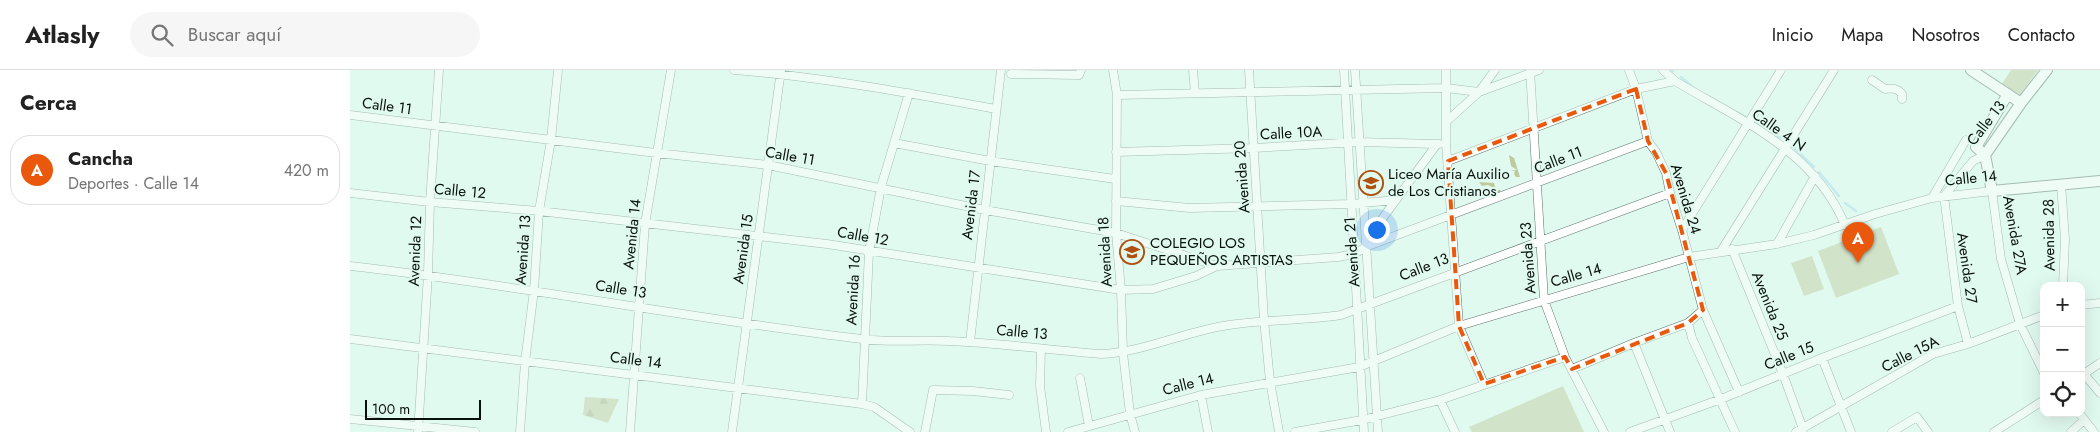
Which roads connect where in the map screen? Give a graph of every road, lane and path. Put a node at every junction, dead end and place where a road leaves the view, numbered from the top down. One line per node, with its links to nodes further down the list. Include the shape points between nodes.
1 (439, 70): 42 (street, Avenida 12)
2 (558, 70): 44 (street, Avenida 13)
3 (671, 70): 56 (street, Avenida 14)
4 (734, 70): 21 (street)
5 (1001, 70): 38 (street, Avenida 17)
6 (1081, 70): 23 (street, via 1079,75)
7 (1113, 70): 34 (street, Avenida 18)
8 (1193, 70): 33 (street)
9 (1249, 70): 30 (street, Avenida 20)
10 (1344, 70): 28 (street, Avenida 21)
11 (1355, 70): 29 (street, Avenida 21)
12 (1446, 70): 26 (street)
13 (1496, 70): 31 (street)
14 (1539, 70): 22 (street)
15 (1629, 70): 27 (street, Avenida 24)
16 (1663, 70): 25 (street, Calle 4 N)
17 (1781, 70): 41 (street)
18 (1834, 70): 54 (street)
19 (1971, 70): 35 (street)
20 (2047, 70): 37 (street, Calle 13)
21 (780, 72): 32 (street); 61 (street, Avenida 15)
22 (1530, 72): 31 (street); 43 (street, Avenida 23)
23 (1012, 74)
24 (1872, 80): 36 (street, via 1885,89 1899,90)
25 (1674, 81): 27 (street); 41 (street, Calle 4 N)
26 (1446, 88): 29 (street); 31 (street); 40 (street)
27 (1636, 89): 43 (street); 46 (street, Avenida 24)
28 (1345, 90): 29 (street); 30 (street); 49 (street, Avenida 21)
29 (1356, 90): 47 (street, Avenida 21)
30 (1250, 92): 33 (street); 53 (street, Avenida 20)
31 (1479, 92): 40 (street)
32 (909, 93): 38 (street); 48 (street, Avenida 16)
33 (1195, 93): 34 (street)
34 (1117, 94): 55 (street, Avenida 18)
35 (2008, 94): 37 (street); 52 (street, Calle 13)
36 (1902, 99)
37 (2021, 103): 57 (street, Calle 13)
38 (996, 109): 59 (street, Avenida 17)
39 (350, 115): 42 (street, Calle 11)
40 (1446, 122): 51 (street)
41 (1747, 124): 54 (street, Calle 4 N); 84 (street)
42 (435, 126): 44 (street, Calle 11); 75 (street, Avenida 12)
43 (1533, 128): 58 (street); 65 (street, Avenida 23)
44 (551, 140): 56 (street, Calle 11); 80 (street, Avenida 13)
45 (1966, 140): 72 (street)
46 (1648, 141): 65 (street, Calle 11); 70 (street, Avenida 24, via 1666,173)
47 (1359, 142): 49 (street, Calle 10A); 50 (street, Calle 10A); 76 (street, Avenida 21)
48 (894, 143): 59 (street); 67 (street, Avenida 16)
49 (1348, 143): 53 (street, Calle 10A); 77 (street, Avenida 21)
50 (1437, 144): 51 (street, Calle 10A); 73 (street)
51 (1446, 144): 58 (street)
52 (1976, 147): 57 (street); 60 (street, Calle 13)
53 (1254, 148): 55 (street, Calle 10A); 78 (street, Avenida 20)
54 (1785, 148): 62 (street, Calle 4 N); 91 (street)
55 (1116, 152): 63 (street, Avenida 18)
56 (656, 154): 61 (street, Calle 11); 82 (street, Avenida 14)
57 (1985, 155): 60 (street, Calle 13); 68 (street, Avenida 27A)
58 (1448, 160): 81 (street)
59 (990, 161): 63 (street); 79 (street, Avenida 17)
60 (1973, 161): 71 (street, Calle 13)
61 (768, 165): 67 (street, Calle 11); 86 (street, Avenida 15)
62 (1815, 176): 83 (street, Calle 4 N, via 1836,204); 88 (street)
63 (1115, 179): 74 (street, Avenida 18)
64 (2100, 181): 66 (street, Calle 14)
65 (1538, 182): 81 (street, Calle 11); 87 (street, Avenida 23)
66 (2061, 184): 68 (street, Calle 14); 101 (street, Avenida 28, via 2065,239)
67 (881, 187): 79 (street, Calle 11); 92 (street, Avenida 16)
68 (1992, 191): 71 (street, Calle 14); 116 (street, Avenida 27A, via 2002,259)
69 (350, 193): 75 (street, Calle 12)
70 (1670, 193): 84 (street, Avenida 24); 87 (street, Calle 13)
71 (1944, 196): 72 (street, Calle 14); 108 (street, Avenida 27)
72 (1932, 198): 83 (street, Calle 14)
73 (1396, 200): 76 (street); 89 (street, via 1371,234)
74 (1116, 201): 78 (street, via 1190,208); 85 (street, Avenida 18)
75 (430, 202): 80 (street, Calle 12); 100 (street, Avenida 12)
76 (1363, 203): 77 (street); 89 (street, Avenida 21)
77 (1351, 204): 78 (street); 93 (street, Avenida 21)
78 (1258, 207): 95 (street, Avenida 20)
79 (985, 210): 85 (street, Calle 11); 98 (street, Avenida 17)
80 (539, 211): 82 (street, Calle 12); 102 (street, Avenida 13)
81 (1452, 215): 89 (street, Calle 11); 99 (street)
82 (645, 224): 86 (street, Calle 12); 109 (street, Avenida 14)
83 (1845, 225): 88 (street, Calle 14)
84 (1682, 230): 94 (street, Avenida 24)
85 (1116, 233): 97 (street, Calle 11); 103 (street, Avenida 18)
86 (758, 237): 92 (street, Calle 12); 114 (street, Avenida 15)
87 (1539, 242): 99 (street, Calle 13); 104 (street, Avenida 23)
88 (1777, 244): 90 (street, Calle 14)
89 (1367, 248): 93 (street, Calle 12); 106 (street, Avenida 21)
90 (1732, 249): 91 (street, Calle 14); 134 (street, Avenida 25)
91 (1721, 251): 94 (street, Calle 14)
92 (869, 252): 98 (street, Calle 12); 119 (street, Avenida 16)
93 (1354, 254): 95 (street, Calle 12); 110 (street, Avenida 21)
94 (1689, 257): 104 (street, Calle 14); 111 (street, Avenida 24)
95 (1260, 264): 97 (street, Calle 12); 113 (street, Avenida 20)
96 (350, 266): 100 (street, Calle 13)
97 (1217, 266): 103 (street, Calle 12, via 1153,289)
98 (978, 269): 103 (street, Calle 12); 120 (street, Avenida 17)
99 (1456, 271): 106 (street, Calle 13); 117 (street)
100 (428, 274): 102 (street, Calle 13); 123 (street, Avenida 12)
101 (2063, 282)
102 (534, 290): 109 (street, Calle 13); 129 (street, Avenida 13)
103 (1121, 290): 125 (street, Avenida 18)
104 (1544, 300): 117 (street, Calle 14); 126 (street, Avenida 23)
105 (2100, 303): 107 (street)
106 (1369, 305): 110 (street, Calle 13); 128 (street, Avenida 21)
107 (2085, 305)
108 (1958, 306): 122 (street, Avenida 27); 127 (street, Calle 15)
109 (638, 307): 114 (street, Calle 13); 136 (street, Avenida 14)
110 (1356, 308): 113 (street, Calle 13, via 1325,317); 131 (street, Avenida 21)
111 (1703, 310): 115 (street); 142 (street, Avenida 24)
112 (2040, 316): 116 (street, Calle 15A)
113 (1264, 320): 125 (street, Calle 13, via 1222,326); 139 (street, Avenida 20)
114 (746, 323): 119 (street, Calle 13); 141 (street, Avenida 15)
115 (1688, 323): 121 (street); 146 (street)
116 (2020, 324): 122 (street, Calle 15A); 133 (street, Avenida 27A)
117 (1460, 326): 128 (street, Calle 14); 140 (street)
118 (350, 339): 123 (street, Calle 14)
119 (864, 340): 120 (street, Calle 13); 149 (street, Avenida 16)
120 (970, 342): 124 (street, Calle 13)
121 (1634, 343): 132 (street); 156 (street)
122 (1968, 344): 150 (street, Calle 15A, via 1933,354)
123 (424, 349): 129 (street, Calle 14); 159 (street, Avenida 12)
124 (1040, 349): 125 (street, Calle 13); 167 (street, via 1040,386)
125 (1122, 353): 151 (street, Avenida 18)
126 (1564, 357): 132 (street, Avenida 23); 140 (street)
127 (1822, 358): 134 (street, Calle 15); 150 (street)
128 (1373, 361): 131 (street, Calle 14); 152 (street, Avenida 21)
129 (526, 362): 136 (street, Calle 14); 162 (street, Avenida 13)
130 (2100, 363): 135 (street)
131 (1359, 367): 139 (street, Calle 14); 155 (street, Avenida 21)
132 (1572, 369): 176 (street, Avenida 23)
133 (2044, 372)
134 (1783, 374): 142 (street, Calle 15); 160 (street, Avenida 25)
135 (2085, 374)
136 (634, 375): 141 (street, Calle 14); 163 (street, Avenida 14)
137 (2085, 377): 143 (street)
138 (1080, 378): 158 (street)
139 (1270, 381): 144 (street, Calle 14); 171 (street, Avenida 20)
140 (1484, 384): 147 (street)
141 (738, 389): 149 (street, Calle 14); 164 (street, Avenida 15)
142 (1739, 392): 146 (street, Calle 15)
143 (2100, 392)
144 (1201, 395): 151 (street, Calle 14); 170 (street)
145 (1009, 396): 166 (street, via 933,390)
146 (1721, 399): 156 (street, Calle 15); 179 (street)
147 (1440, 400): 152 (street); 175 (street)
148 (2040, 403): 183 (street)
149 (862, 404): 165 (street, Calle 14, via 874,407)
150 (1841, 407): 160 (street, Calle 15A); 180 (street)
151 (1130, 414): 158 (street, Calle 14); 169 (street, Avenida 18)
152 (1376, 416): 155 (street); 174 (street, Avenida 21)
153 (2082, 417): 157 (street)
154 (350, 419): 159 (street)
155 (1362, 420): 172 (street); 173 (street, Avenida 21)
156 (1663, 420): 177 (street, Calle 15); 178 (street)
157 (2084, 420): 184 (street); 185 (street)
158 (1089, 426): 168 (street, Calle 14)
159 (418, 428): 161 (street)
160 (1799, 430)
161 (475, 432)
162 (520, 432)
163 (630, 432)
164 (732, 432)
165 (910, 432)
166 (925, 432)
167 (1046, 432)
168 (1068, 432)
169 (1135, 432)
170 (1208, 432)
171 (1279, 432)
172 (1295, 432)
173 (1364, 432)
174 (1378, 432)
175 (1455, 432)
176 (1604, 432)
177 (1630, 432)
178 (1670, 432)
179 (1735, 432)
180 (1851, 432)
181 (1892, 432): 182 (street, via 1918,416)
182 (1928, 432)
183 (1994, 432)
184 (2071, 432)
185 (2094, 432)

